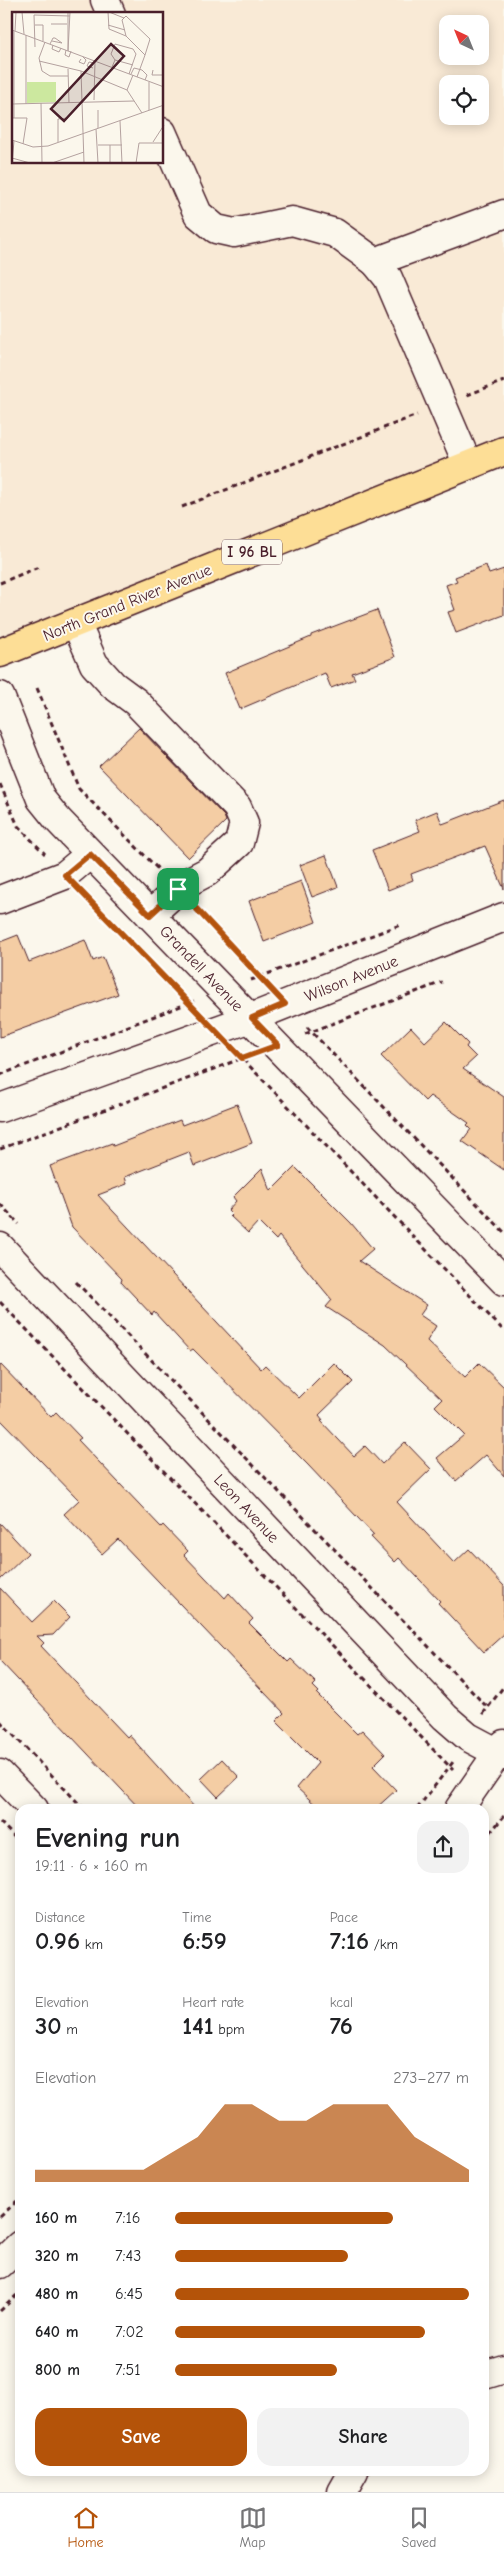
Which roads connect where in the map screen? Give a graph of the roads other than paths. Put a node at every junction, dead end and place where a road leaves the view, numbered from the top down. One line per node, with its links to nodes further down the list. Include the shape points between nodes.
1 (105, 0): 2 (street)
2 (110, 12)
3 (164, 137): 5 (street, via 198,214 216,229 234,233 292,221 335,233)
4 (504, 214): 5 (street)
5 (375, 262): 7 (street, via 388,278)
6 (504, 451): 7 (main road, North Grand River Avenue / I 96 BL)
7 (468, 465): 8 (main road, North Grand River Avenue / I 96 BL)
8 (76, 623): 9 (main road, North Grand River Avenue / I 96 BL); 14 (street, via 94,664 136,702 237,807 244,823 238,843 207,872 184,884)
9 (0, 653)
10 (0, 696): 11 (street, Grandell Avenue)
11 (7, 734): 12 (street, Grandell Avenue, via 41,799)
12 (90, 854): 13 (street, via 65,875); 14 (street, Grandell Avenue)
13 (0, 900)
14 (150, 915): 16 (street, Grandell Avenue)
15 (504, 917): 16 (street, Wilson Avenue)
16 (252, 1018): 17 (street, Wilson Avenue); 19 (street, Grandell Avenue)
17 (0, 1108)
18 (0, 1247): 20 (street, Leon Avenue, via 445,1717 468,1738)
19 (504, 1281)
20 (502, 1751): 23 (street)
21 (0, 1774): 22 (street)
22 (29, 1804)
23 (463, 1804)
24 (15, 2250): 25 (street)
25 (0, 2264)
26 (504, 2369): 27 (street)
27 (489, 2374)
28 (351, 2476): 29 (street)
29 (342, 2492)

